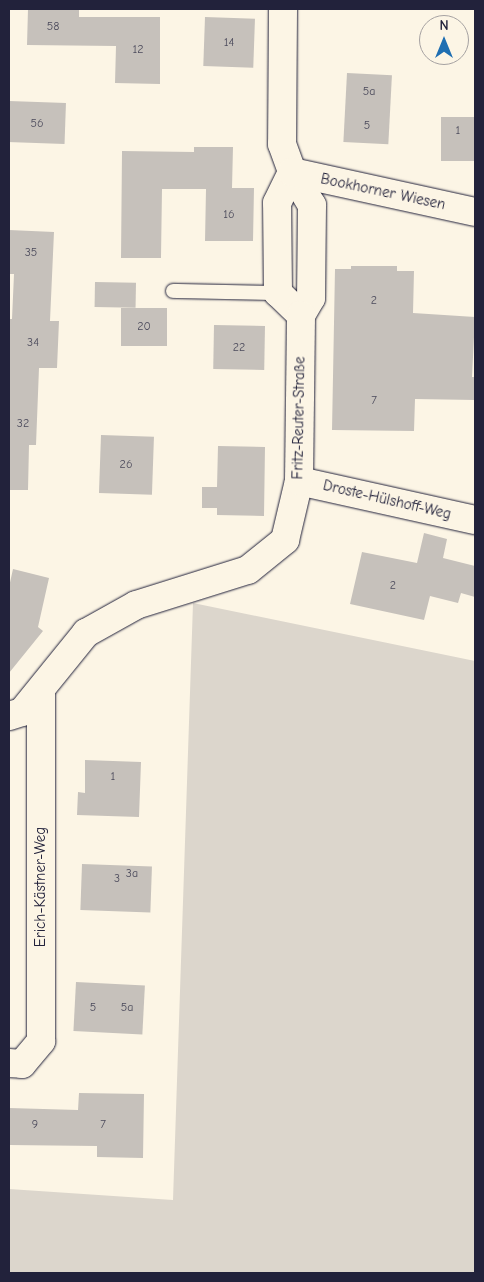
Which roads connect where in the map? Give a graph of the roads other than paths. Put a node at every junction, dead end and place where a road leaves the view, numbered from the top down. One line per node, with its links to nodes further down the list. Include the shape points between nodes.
1 (283, 9): 2 (street, Fritz-Reuter-Straße, via 282,144)
2 (292, 172): 3 (street, Bookhorner Wiesen); 5 (street, via 277,203); 6 (street, Fritz-Reuter-Straße, via 312,205 311,298)
3 (475, 212)
4 (173, 291): 5 (lane)
5 (278, 293): 6 (street)
6 (301, 315): 7 (street, Fritz-Reuter-Straße)
7 (299, 481): 8 (street, Droste-Hülshoff-Weg); 9 (street, Fritz-Reuter-Straße, via 285,540 248,570 136,605 86,633)
8 (475, 520)
9 (41, 691): 10 (street, Fritz-Reuter-Straße, via 22,712); 11 (street, Erich-Kästner-Weg, via 41,1041 22,1064)
10 (9, 716)
11 (9, 1064)

